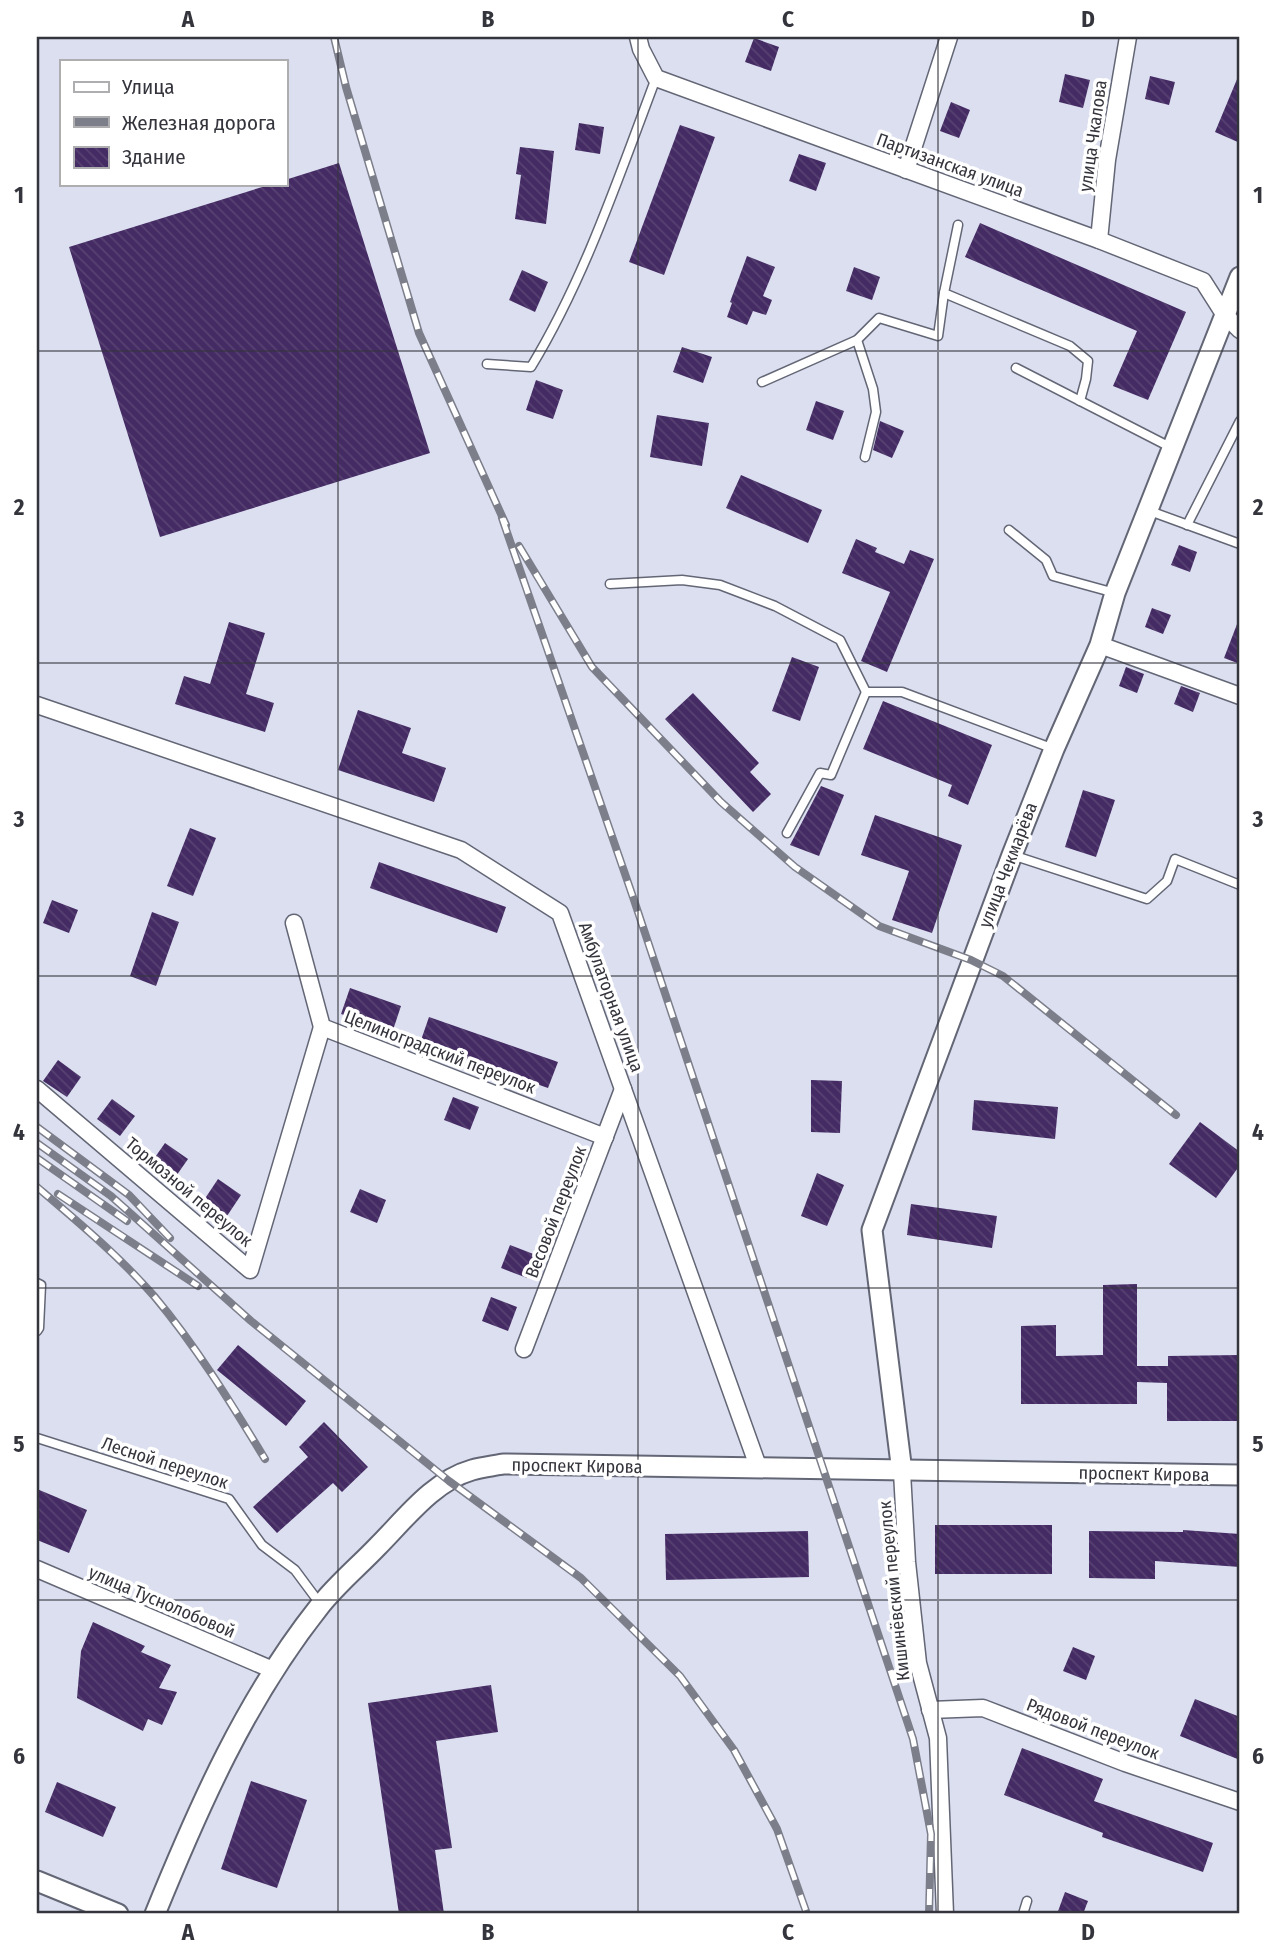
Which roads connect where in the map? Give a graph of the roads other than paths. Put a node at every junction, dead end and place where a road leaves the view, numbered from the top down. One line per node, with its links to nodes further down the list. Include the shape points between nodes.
1 (949, 37): 5 (street)
2 (1128, 37): 7 (street, улица Чкалова)
3 (639, 43): 4 (street)
4 (656, 78): 5 (street, Партизанская улица); 13 (lane, via 600,225 550,336 531,367)
5 (906, 170): 7 (street, Партизанская улица)
6 (958, 225): 9 (lane)
7 (1099, 240): 10 (street, Партизанская улица, via 1203,281)
8 (1240, 277): 10 (street, улица Чекмарёва)
9 (944, 293): 12 (lane, via 938,336 879,318); 16 (lane, via 1070,346 1088,361)
10 (1224, 314): 11 (street, Партизанская улица); 18 (street, улица Чекмарёва)
11 (1240, 330)
12 (857, 340): 15 (lane); 19 (lane, via 876,412)
13 (487, 364)
14 (1016, 368): 16 (lane)
15 (762, 382)
16 (1080, 401): 18 (lane)
17 (1240, 421): 21 (lane)
18 (1172, 448): 20 (street, улица Чекмарёва)
19 (865, 457)
20 (1147, 510): 21 (lane); 25 (street, улица Чекмарёва)
21 (1187, 525): 23 (lane)
22 (1009, 530): 25 (lane, via 1046,560 1054,576)
23 (1240, 544)
24 (610, 584): 27 (lane, via 682,580 720,585 775,606 840,639)
25 (1115, 593): 26 (street, улица Чекмарёва)
26 (1100, 645): 28 (street); 30 (street, улица Чекмарёва)
27 (866, 692): 30 (lane, via 902,692); 31 (lane, via 831,775 820,773)
28 (1240, 696)
29 (37, 705): 37 (street, Амбулаторная улица, via 461,850 560,913)
30 (1054, 749): 32 (street, улица Чекмарёва)
31 (788, 833)
32 (1012, 855): 33 (lane, via 1147,899 1167,881 1175,859); 44 (street, улица Чекмарёва, via 872,1230)
33 (1240, 884)
34 (294, 923): 35 (street, Целиноградский переулок)
35 (322, 1027): 36 (street, Тормозной переулок, via 250,1270); 38 (street, Целиноградский переулок)
36 (37, 1089)
37 (623, 1089): 38 (street, Весовой переулок); 43 (street, Амбулаторная улица)
38 (605, 1137): 41 (street, Весовой переулок)
39 (37, 1283): 40 (lane, via 41,1285)
40 (37, 1331)
41 (524, 1349)
42 (37, 1438): 47 (lane, Лесной переулок, via 229,1499 262,1545 295,1570)
43 (759, 1469): 44 (street, проспект Кирова); 47 (street, проспект Кирова, via 503,1464 471,1470 424,1499)
44 (902, 1472): 45 (street, проспект Кирова); 49 (street, Кишинёвский переулок, via 918,1663)
45 (1240, 1475)
46 (37, 1569): 48 (street, улица Туснолобовой)
47 (321, 1605): 48 (street, проспект Кирова)
48 (273, 1670): 54 (street, проспект Кирова, via 219,1767)
49 (929, 1710): 50 (street, Рядовой переулок, via 984,1708); 55 (street, Кишинёвский переулок, via 939,1738)
50 (1240, 1802)
51 (37, 1881): 53 (street)
52 (1027, 1901): 56 (lane)
53 (118, 1914)
54 (155, 1914)
55 (945, 1914)
56 (1023, 1914)

